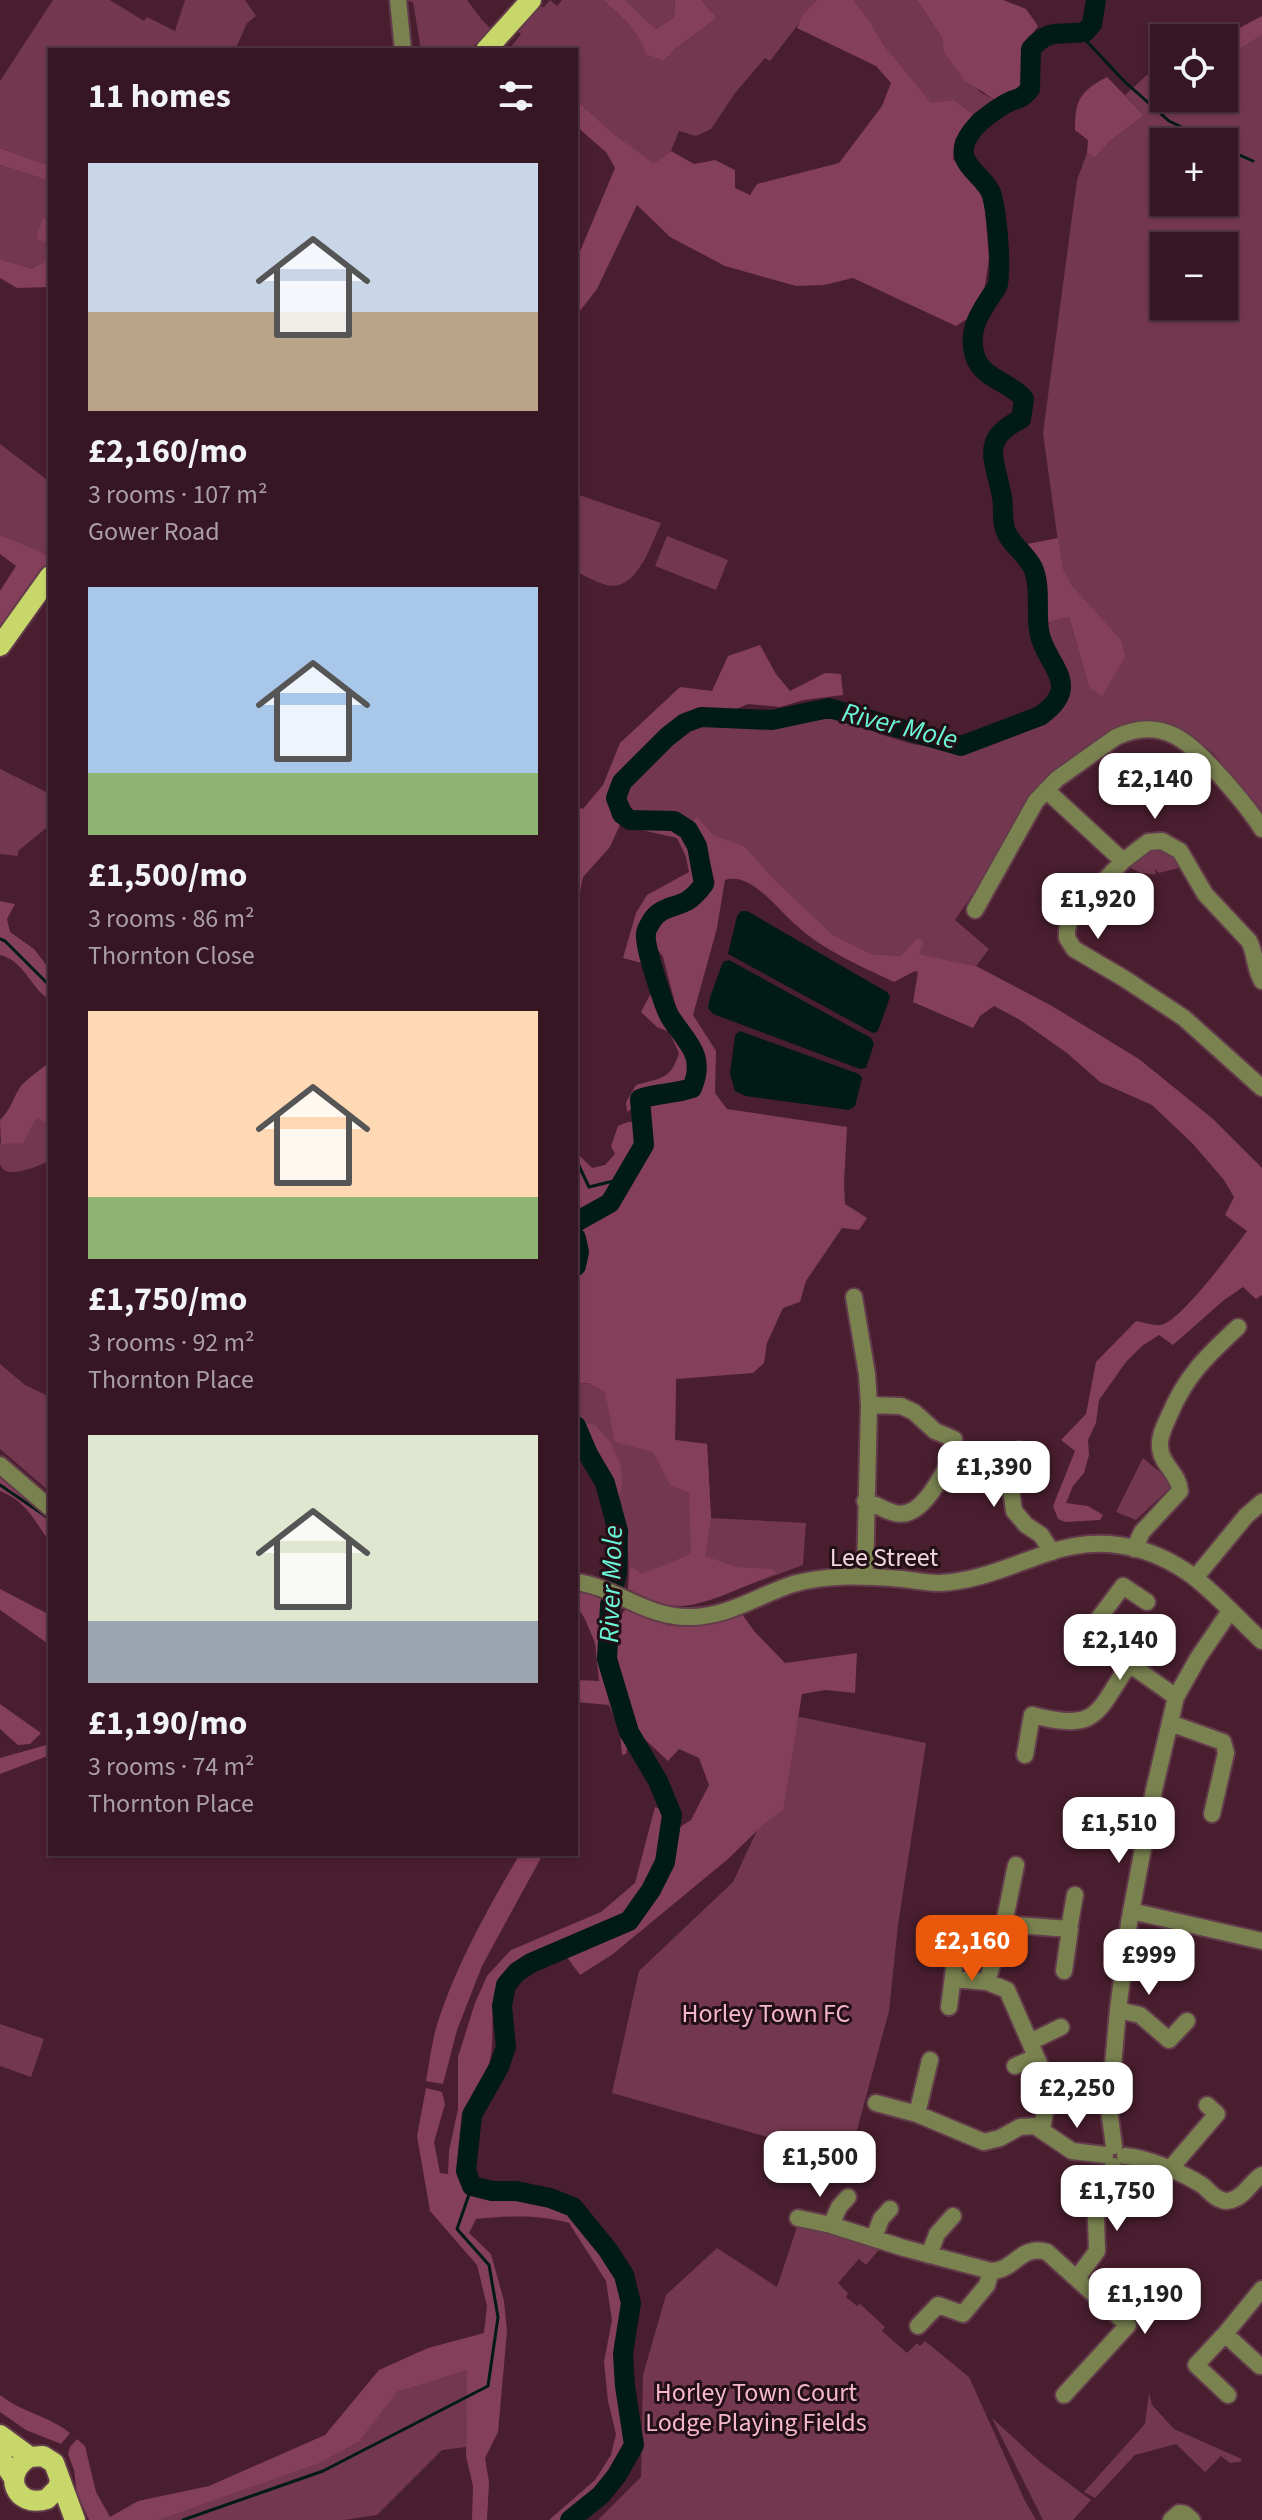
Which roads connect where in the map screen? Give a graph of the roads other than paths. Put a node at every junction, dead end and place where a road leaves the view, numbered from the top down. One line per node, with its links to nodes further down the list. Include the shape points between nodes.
1 (398, 0): 3 (street)
2 (531, 0): 4 (main road)
3 (403, 48)
4 (488, 48)
5 (48, 579): 6 (main road)
6 (0, 646)
7 (1046, 790): 8 (street, via 1116,737 1160,730 1200,753); 9 (street); 10 (street, via 1030,809 1010,860)
8 (1262, 829)
9 (1123, 861): 11 (street, via 1148,842 1162,841 1180,851 1205,894 1253,947); 12 (street, via 1071,915 1069,943 1184,1018)
10 (975, 910)
11 (1262, 981)
12 (1262, 1088)
13 (854, 1297): 15 (street)
14 (1238, 1327): 23 (street, via 1182,1387 1160,1449 1180,1491 1142,1532)
15 (869, 1405): 16 (street, via 901,1406); 20 (street)
16 (954, 1439)
17 (1019, 1450): 24 (street, via 1009,1474 1014,1511)
18 (951, 1459): 20 (street, via 932,1493 909,1513 895,1514)
19 (0, 1465): 22 (street)
20 (865, 1501): 25 (street)
21 (1262, 1502): 26 (street)
22 (48, 1506)
23 (1134, 1549): 24 (street, Lee Street, via 1113,1543); 26 (street, Lee Street)
24 (1052, 1552): 25 (street, Lee Street, via 986,1575 936,1583)
25 (865, 1576): 27 (street, Lee Street, via 792,1585 717,1615 691,1617 665,1615)
26 (1195, 1578): 29 (street, Lee Street)
27 (578, 1582)
28 (1147, 1602): 31 (street, via 1123,1586 1087,1634)
29 (1230, 1611): 30 (street, Lee Street); 32 (street)
30 (1262, 1641)
31 (1129, 1664): 32 (street); 34 (street, via 1090,1718 1068,1722 1032,1715)
32 (1176, 1697): 33 (street)
33 (1170, 1723): 35 (street, via 1223,1742 1226,1753); 38 (street)
34 (1025, 1755)
35 (1212, 1814)
36 (1016, 1865): 39 (street)
37 (1075, 1895): 40 (street)
38 (1131, 1911): 41 (street); 47 (street)
39 (1004, 1924): 40 (street); 45 (street)
40 (1069, 1929): 43 (street)
41 (1262, 1941)
42 (956, 1953): 44 (street)
43 (1064, 1971)
44 (953, 1979): 45 (street); 46 (street)
45 (987, 1982): 50 (street, via 1007,1990)
46 (949, 2007)
47 (1118, 2010): 48 (street, via 1140,2015 1169,2040); 57 (street, via 1109,2110)
48 (1187, 2021)
49 (1061, 2027): 50 (street)
50 (1033, 2050): 52 (street); 56 (street, via 1049,2086)
51 (930, 2060): 55 (street)
52 (1015, 2066)
53 (876, 2103): 55 (street)
54 (1207, 2105): 58 (street, via 1217,2114)
55 (917, 2114): 56 (street, via 984,2142 1020,2127)
56 (1042, 2130): 57 (street, via 1072,2151)
57 (1114, 2156): 58 (street); 68 (street, via 1096,2218 1097,2251)
58 (1169, 2170): 59 (street, via 1223,2201 1240,2197)
59 (1262, 2175)
60 (848, 2197): 64 (street)
61 (890, 2209): 65 (street)
62 (953, 2216): 66 (street, via 937,2234)
63 (798, 2218): 64 (street)
64 (831, 2225): 65 (street)
65 (874, 2238): 66 (street)
66 (929, 2255): 67 (street)
67 (991, 2271): 68 (street, via 1035,2250 1047,2252); 70 (street, via 987,2285 963,2314 938,2305)
68 (1077, 2278): 73 (street, via 1128,2325)
69 (1262, 2289): 71 (street)
70 (918, 2326)
71 (1225, 2334): 72 (street); 74 (street, via 1196,2365)
72 (1260, 2366)
73 (1064, 2395)
74 (1228, 2395)
75 (0, 2435): 77 (main road)
76 (0, 2457): 78 (main road)
77 (30, 2457): 78 (main road); 79 (main road, via 49,2459)
78 (14, 2478): 80 (main road, via 23,2497)
79 (60, 2480): 80 (main road, via 53,2495); 82 (main road)
80 (39, 2502): 81 (main road)
81 (62, 2520)
82 (75, 2520)
83 (1171, 2520): 84 (street, via 1179,2513)
84 (1192, 2520)

